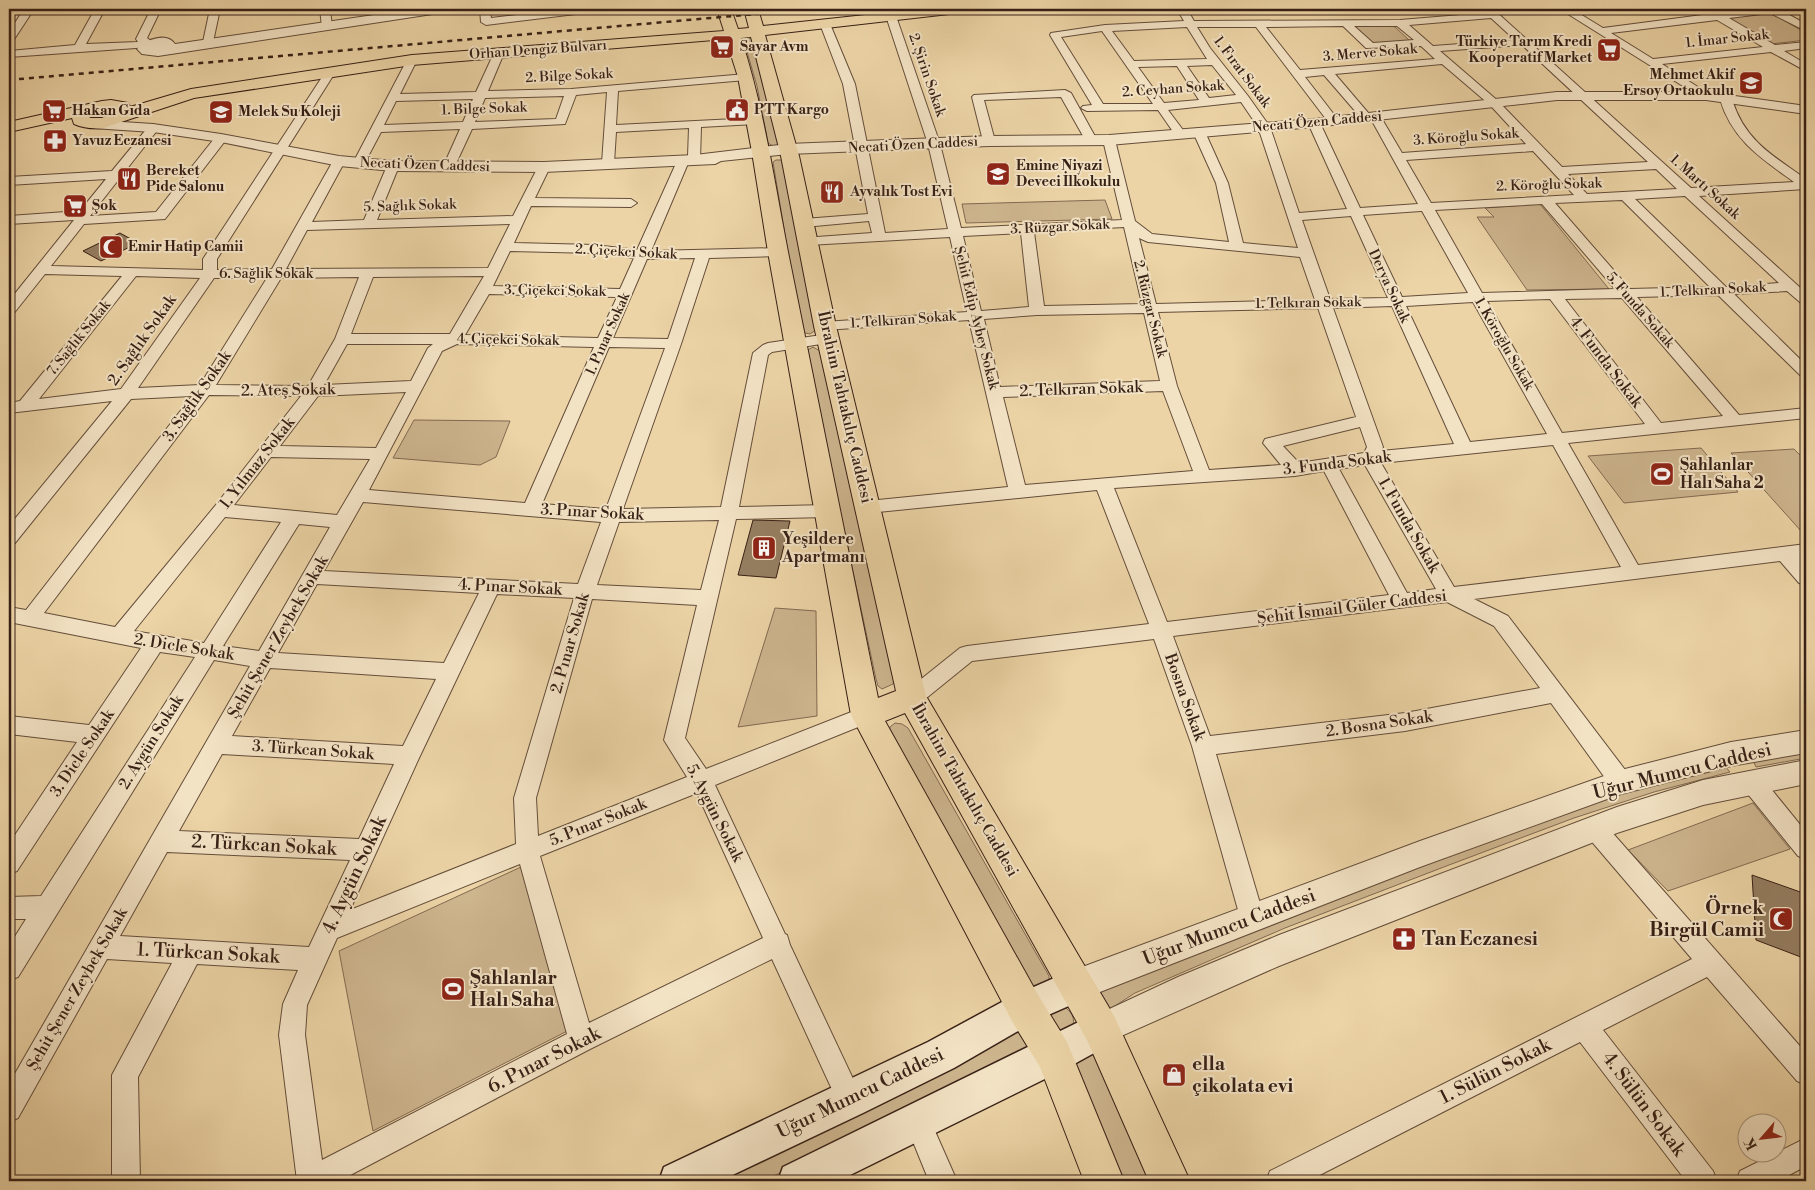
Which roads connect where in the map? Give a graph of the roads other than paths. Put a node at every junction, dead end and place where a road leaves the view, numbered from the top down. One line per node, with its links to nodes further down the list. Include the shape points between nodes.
1 (29, 9): 29 (street)
2 (100, 9): 34 (street)
3 (156, 9): 35 (street, via 141,39)
4 (215, 9): 30 (street)
5 (325, 9): 25 (street)
6 (440, 9): 14 (street)
7 (485, 9): 8 (street, via 486,22)
8 (588, 9)
9 (958, 9): 15 (main road, Orhan Dengiz Bulvarı)
10 (1182, 9): 24 (street, 1. Fırat Sokak)
11 (1566, 9): 28 (street)
12 (1706, 9): 17 (street)
13 (1774, 9): 17 (street); 19 (street)
14 (415, 11): 25 (street)
15 (889, 12): 18 (main road, Orhan Dengiz Bulvarı); 23 (main road, Orhan Dengiz Bulvarı); 86 (street, 2. Şirin Sokak)
16 (1491, 12): 22 (street); 31 (street, 1. Martı Sokak)
17 (1717, 15): 28 (street); 36 (street)
18 (741, 21): 23 (main road, Orhan Dengiz Bulvarı); 37 (main road, Orhan Dengiz Bulvarı); 49 (main road, İbrahim Tahtakılıç Caddesi); 66 (main road, Orhan Dengiz Bulvarı, via 334,64 178,89); 90 (main road, İbrahim Tahtakılıç Caddesi)
19 (1801, 22): 27 (street)
20 (1258, 23): 21 (street); 24 (street); 48 (street)
21 (1345, 23): 22 (street); 32 (street, via 1370,46)
22 (1400, 23): 32 (street)
23 (825, 24): 87 (street, via 850,84)
24 (1190, 24): 26 (street); 41 (street, 1. Fırat Sokak)
25 (327, 27): 30 (street)
26 (1105, 28): 44 (street); 64 (street, via 1055,35)
27 (1806, 28)
28 (1601, 31): 42 (street)
29 (9, 39)
30 (208, 42): 35 (street)
31 (1524, 42): 32 (street); 53 (street, 1. Martı Sokak)
32 (1427, 46): 40 (street)
33 (1806, 46): 36 (street, 1. İmar Sokak)
34 (79, 48): 35 (street); 38 (street)
35 (148, 48)
36 (1774, 49): 42 (street, 1. İmar Sokak); 45 (street)
37 (500, 53): 39 (main road, Orhan Dengiz Bulvarı); 52 (street)
38 (9, 54)
39 (412, 60): 46 (main road, Orhan Dengiz Bulvarı); 56 (street)
40 (1445, 61): 47 (street, 3. Merve Sokak); 61 (street)
41 (1214, 62): 43 (street); 57 (street, 1. Fırat Sokak)
42 (1650, 62): 54 (street)
43 (1180, 63): 44 (street); 60 (street)
44 (1130, 64): 62 (street)
45 (1803, 64)
46 (331, 71): 59 (main road, Orhan Dengiz Bulvarı, via 213,90); 89 (street, 2. Sağlık Sokak)
47 (1327, 71): 48 (street, 3. Merve Sokak); 68 (street, 1. Köroğlu Sokak)
48 (1297, 74): 70 (street)
49 (746, 77): 50 (street, 2. Bilge Sokak); 69 (main road, İbrahim Tahtakılıç Caddesi)
50 (614, 89): 51 (street, 2. Bilge Sokak); 78 (street)
51 (571, 92): 52 (street, 2. Bilge Sokak); 73 (street, 1. Bilge Sokak, via 561,122)
52 (481, 95): 56 (street, 2. Bilge Sokak); 73 (street)
53 (1585, 96): 54 (street, Necati Özen Caddesi); 61 (street, Necati Özen Caddesi, via 1538,97); 97 (street, 1. Martı Sokak)
54 (1706, 96): 58 (street, Necati Özen Caddesi)
55 (978, 97): 63 (street, via 1065,93); 85 (street)
56 (392, 98): 77 (street)
57 (1244, 98): 60 (street, 2. Ceyhan Sokak); 75 (street, 1. Fırat Sokak)
58 (1726, 99): 65 (street, Necati Özen Caddesi); 104 (street, via 1741,132)
59 (166, 102): 67 (main road, Orhan Dengiz Bulvarı); 76 (main road, via 151,116)
60 (1206, 102): 62 (street, 2. Ceyhan Sokak)
61 (1494, 103): 68 (street, Necati Özen Caddesi); 88 (street)
62 (1162, 107): 64 (street, 2. Ceyhan Sokak); 80 (street)
63 (1073, 108): 64 (street, 2. Ceyhan Sokak); 83 (street)
64 (1100, 108)
65 (1806, 110)
66 (96, 113): 67 (main road, Orhan Dengiz Bulvarı, via 105,122); 74 (main road, Orhan Dengiz Bulvarı); 76 (street); 81 (main road, Orhan Dengiz Bulvarı)
67 (121, 115): 76 (street)
68 (1371, 117): 70 (street, Necati Özen Caddesi); 92 (street, 1. Köroğlu Sokak)
69 (755, 121): 72 (street); 91 (main road, İbrahim Tahtakılıç Caddesi)
70 (1333, 121): 71 (street, Necati Özen Caddesi)
71 (1314, 123): 75 (street, Necati Özen Caddesi); 112 (street, Derya Sokak)
72 (695, 124): 78 (street); 93 (street)
73 (468, 125): 77 (street, 1. Bilge Sokak); 99 (street)
74 (9, 127)
75 (1264, 127): 79 (street, Necati Özen Caddesi); 114 (street, 1. Funda Sokak)
76 (153, 128): 82 (street, Necati Özen Caddesi); 102 (street)
77 (376, 129): 95 (street)
78 (610, 129): 96 (street)
79 (1198, 132): 80 (street, Necati Özen Caddesi); 126 (street, via 1222,183)
80 (1180, 134): 84 (street, Necati Özen Caddesi)
81 (9, 136)
82 (220, 138): 89 (street, Necati Özen Caddesi); 115 (street, via 160,216)
83 (1091, 140): 84 (street, Necati Özen Caddesi); 85 (street, Necati Özen Caddesi)
84 (1109, 140): 118 (street, 2. Rüzgar Sokak)
85 (989, 141): 86 (street, Necati Özen Caddesi)
86 (934, 144): 87 (street, Necati Özen Caddesi); 123 (street, Şehit Edip Aybey Sokak)
87 (861, 147): 90 (street, Necati Özen Caddesi); 113 (street)
88 (1537, 148): 92 (street, 3. Köroğlu Sokak); 101 (street)
89 (281, 149): 94 (street, Necati Özen Caddesi); 135 (street, 2. Sağlık Sokak, via 210,259)
90 (789, 152): 91 (street, Necati Özen Caddesi); 122 (main road, İbrahim Tahtakılıç Caddesi)
91 (762, 156): 93 (street, Necati Özen Caddesi); 127 (main road, İbrahim Tahtakılıç Caddesi)
92 (1398, 157): 111 (street, 1. Köroğlu Sokak)
93 (692, 159): 96 (street, Necati Özen Caddesi); 130 (street, 1. Pınar Sokak)
94 (339, 161): 95 (street, Necati Özen Caddesi); 120 (street, 3. Sağlık Sokak)
95 (359, 163): 98 (street, Necati Özen Caddesi)
96 (608, 164): 100 (street, Necati Özen Caddesi)
97 (1658, 165): 101 (street); 105 (street, 1. Martı Sokak)
98 (393, 166): 99 (street, Necati Özen Caddesi); 119 (street)
99 (449, 167): 100 (street, Necati Özen Caddesi)
100 (544, 167): 109 (street, Şehit Şener Zeybek Sokak)
101 (1559, 171): 107 (street)
102 (114, 175): 103 (street); 115 (street)
103 (9, 181)
104 (1806, 185): 105 (street, 2. Köroğlu Sokak)
105 (1690, 194): 106 (street, 2. Köroğlu Sokak); 137 (street, 1. Martı Sokak)
106 (1626, 197): 107 (street, 2. Köroğlu Sokak); 139 (street)
107 (1585, 199): 108 (street, 2. Köroğlu Sokak)
108 (1545, 200): 111 (street, 2. Köroğlu Sokak); 141 (street, 5. Funda Sokak)
109 (527, 202): 110 (street); 117 (street, Şehit Şener Zeybek Sokak)
110 (631, 203)
111 (1426, 206): 112 (street, 2. Köroğlu Sokak); 143 (street, 1. Köroğlu Sokak)
112 (1355, 212): 114 (street, 2. Köroğlu Sokak); 145 (street, Derya Sokak)
113 (875, 217): 122 (street); 124 (street)
114 (1293, 217): 128 (street, 1. Funda Sokak)
115 (82, 218): 116 (street); 131 (street)
116 (9, 220)
117 (518, 220): 119 (street, 5. Sağlık Sokak); 125 (street, Şehit Şener Zeybek Sokak)
118 (1130, 223): 121 (street, 3. Rüzgar Sokak); 126 (street, 3. Rüzgar Sokak, via 1148,238); 147 (street, 2. Rüzgar Sokak)
119 (369, 224): 120 (street, 5. Sağlık Sokak)
120 (302, 226): 136 (street, 3. Sağlık Sokak)
121 (1027, 229): 123 (street, 3. Rüzgar Sokak); 149 (street)
122 (806, 232): 124 (street, 3. Rüzgar Sokak); 151 (main road, İbrahim Tahtakılıç Caddesi)
123 (956, 233): 124 (street, 3. Rüzgar Sokak); 150 (street, Şehit Edip Aybey Sokak)
124 (879, 237)
125 (505, 247): 130 (street, 2. Çiçekci Sokak, via 595,249); 133 (street, Şehit Şener Zeybek Sokak)
126 (1237, 247): 128 (street, 3. Rüzgar Sokak)
127 (778, 252): 129 (street, 2. Çiçekci Sokak); 156 (main road, İbrahim Tahtakılıç Caddesi)
128 (1306, 253): 146 (street, 1. Funda Sokak)
129 (703, 254): 130 (street, 2. Çiçekci Sokak); 155 (street, 2. Pınar Sokak)
130 (642, 255): 140 (street, 1. Pınar Sokak)
131 (40, 270): 132 (street, 6. Sağlık Sokak); 148 (street)
132 (133, 271): 135 (street, 6. Sağlık Sokak); 164 (street, 7. Sağlık Sokak)
133 (492, 272): 134 (street, 6. Sağlık Sokak); 138 (street, Şehit Şener Zeybek Sokak)
134 (368, 273): 136 (street, 6. Sağlık Sokak); 152 (street, 1. Yılmaz Sokak)
135 (210, 274): 136 (street, 6. Sağlık Sokak); 163 (street, 2. Sağlık Sokak)
136 (276, 274): 160 (street, 3. Sağlık Sokak)
137 (1791, 286): 139 (street, 1. Telkıran Sokak); 144 (street, 1. Martı Sokak)
138 (484, 290): 140 (street, 3. Çiçekci Sokak); 153 (street, Şehit Şener Zeybek Sokak)
139 (1722, 291): 141 (street, 1. Telkıran Sokak); 157 (street)
140 (626, 293): 154 (street, 1. Pınar Sokak)
141 (1626, 294): 142 (street, 1. Telkıran Sokak); 168 (street, 5. Funda Sokak)
142 (1554, 295): 143 (street, 1. Telkıran Sokak); 169 (street, 4. Funda Sokak)
143 (1477, 297): 145 (street, 1. Telkıran Sokak); 170 (street, 1. Köroğlu Sokak)
144 (1806, 300)
145 (1397, 302): 146 (street, 1. Telkıran Sokak); 171 (street, Derya Sokak)
146 (1324, 303): 147 (street, 1. Telkıran Sokak); 167 (street, 1. Funda Sokak)
147 (1150, 307): 149 (street, 1. Telkıran Sokak); 159 (street, 2. Rüzgar Sokak)
148 (9, 310)
149 (1037, 311): 150 (street, 1. Telkıran Sokak)
150 (975, 315): 151 (street, 1. Telkıran Sokak); 162 (street, Şehit Edip Aybey Sokak)
151 (827, 333): 156 (street, 1. Telkıran Sokak); 181 (main road, İbrahim Tahtakılıç Caddesi)
152 (342, 339): 153 (street, 4. Çiçekci Sokak); 161 (street, 1. Yılmaz Sokak)
153 (455, 339): 154 (street, 4. Çiçekci Sokak); 158 (street, Şehit Şener Zeybek Sokak, via 436,348)
154 (604, 343): 155 (street, 4. Çiçekci Sokak); 182 (street, 1. Pınar Sokak)
155 (674, 344): 186 (street, 2. Pınar Sokak)
156 (797, 344): 184 (main road, İbrahim Tahtakılıç Caddesi); 185 (street, 1. Telkıran Sokak, via 768,348 761,353)
157 (1806, 373)
158 (417, 386): 161 (street, 2. Ateş Sokak); 173 (street, Şehit Şener Zeybek Sokak)
159 (1169, 386): 162 (street, 2. Telkıran Sokak); 177 (street, 2. Rüzgar Sokak)
160 (205, 390): 161 (street, 2. Ateş Sokak); 163 (street, 2. Ateş Sokak); 200 (street, 3. Sağlık Sokak)
161 (313, 391): 172 (street, 1. Yılmaz Sokak)
162 (994, 392): 179 (street, Şehit Edip Aybey Sokak)
163 (126, 394): 164 (street, 2. Ateş Sokak); 189 (street, 2. Sağlık Sokak)
164 (25, 406): 165 (street, 2. Ateş Sokak)
165 (9, 408)
166 (1806, 413): 168 (street, 3. Funda Sokak)
167 (1366, 420): 174 (street, 1. Funda Sokak, via 1375,447); 176 (street, via 1271,443)
168 (1735, 420): 169 (street, 3. Funda Sokak)
169 (1657, 429): 170 (street, 3. Funda Sokak)
170 (1558, 439): 171 (street, 3. Funda Sokak); 192 (street, 1. Köroğlu Sokak)
171 (1465, 449): 174 (street, 3. Funda Sokak)
172 (265, 451): 173 (street); 183 (street, 1. Yılmaz Sokak)
173 (382, 454): 180 (street, Şehit Şener Zeybek Sokak)
174 (1370, 458): 175 (street, 3. Funda Sokak); 197 (street, 1. Funda Sokak)
175 (1329, 465): 176 (street, 3. Funda Sokak); 199 (street)
176 (1295, 470): 177 (street, 3. Funda Sokak)
177 (1203, 476): 178 (street, 3. Funda Sokak)
178 (1102, 483): 179 (street, 3. Funda Sokak); 201 (street, Bosna Sokak)
179 (1018, 492): 181 (street, 3. Funda Sokak)
180 (358, 495): 182 (street, 3. Pınar Sokak); 188 (street, Şehit Şener Zeybek Sokak)
181 (868, 507): 208 (main road, İbrahim Tahtakılıç Caddesi)
182 (531, 509): 186 (street, 3. Pınar Sokak)
183 (221, 510): 187 (street); 202 (street, 1. Yılmaz Sokak)
184 (827, 511): 185 (street, 3. Pınar Sokak); 209 (main road, İbrahim Tahtakılıç Caddesi)
185 (729, 513): 186 (street, 3. Pınar Sokak); 198 (street, 5. Aygün Sokak)
186 (610, 516): 196 (street, 2. Pınar Sokak)
187 (294, 517): 188 (street); 204 (street, 2. Aygün Sokak)
188 (343, 522): 193 (street, Şehit Şener Zeybek Sokak)
189 (9, 538)
190 (1806, 551): 191 (street, Şehit İsmail Güler Caddesi)
191 (1784, 553): 192 (street, Şehit İsmail Güler Caddesi); 194 (street)
192 (1633, 572): 197 (street, Şehit İsmail Güler Caddesi)
193 (312, 577): 195 (street, 4. Pınar Sokak); 205 (street, Şehit Şener Zeybek Sokak)
194 (1806, 578)
195 (492, 586): 196 (street, 4. Pınar Sokak); 206 (street, 4. Aygün Sokak)
196 (585, 591): 198 (street, 4. Pınar Sokak); 225 (street, 2. Pınar Sokak, via 524,798)
197 (1449, 595): 199 (street, Şehit İsmail Güler Caddesi); 207 (street, via 1501,621)
198 (707, 598): 218 (street, 5. Aygün Sokak, via 674,740)
199 (1402, 601): 201 (street, Şehit İsmail Güler Caddesi)
200 (16, 619): 202 (street, 2. Dicle Sokak)
201 (1161, 630): 208 (street, Şehit İsmail Güler Caddesi, via 967,654); 214 (street, Bosna Sokak)
202 (119, 636): 203 (street, 2. Dicle Sokak)
203 (155, 643): 204 (street, 2. Dicle Sokak); 211 (street, 3. Dicle Sokak)
204 (209, 651): 205 (street, 2. Dicle Sokak); 227 (street, 2. Aygün Sokak)
205 (265, 660): 206 (street, 2. Dicle Sokak); 213 (street, Şehit Şener Zeybek Sokak)
206 (450, 672): 216 (street, 4. Aygün Sokak)
207 (1554, 694): 214 (street, 2. Bosna Sokak, via 1405,722); 220 (street)
208 (912, 698): 209 (main road); 237 (main road, İbrahim Tahtakılıç Caddesi)
209 (866, 715): 218 (street, 5. Pınar Sokak); 238 (main road, İbrahim Tahtakılıç Caddesi)
210 (9, 725): 211 (street)
211 (94, 735): 226 (street, 3. Dicle Sokak)
212 (1806, 741): 215 (street, Uğur Mumcu Caddesi)
213 (216, 744): 216 (street, 3. Türkcan Sokak); 222 (street, Şehit Şener Zeybek Sokak)
214 (1203, 746): 229 (street, Bosna Sokak)
215 (1731, 754): 219 (street); 220 (street, Uğur Mumcu Caddesi)
216 (409, 756): 224 (street, 4. Aygün Sokak)
217 (1806, 772): 219 (street, Uğur Mumcu Caddesi)
218 (702, 780): 225 (street, 5. Pınar Sokak); 231 (street, 5. Aygün Sokak)
219 (1751, 781): 221 (street, Uğur Mumcu Caddesi, via 1671,802); 223 (street)
220 (1621, 782): 229 (street, Uğur Mumcu Caddesi)
221 (1595, 829): 235 (street); 240 (street, Uğur Mumcu Caddesi, via 1301,941 1160,1000)
222 (161, 841): 224 (street, 2. Türkcan Sokak); 232 (street, Şehit Şener Zeybek Sokak)
223 (1806, 849)
224 (367, 850): 230 (street, 4. Aygün Sokak)
225 (527, 850): 230 (street, 5. Pınar Sokak); 241 (street, 2. Pınar Sokak)
226 (9, 863)
227 (47, 907): 228 (street); 236 (street, 2. Aygün Sokak)
228 (9, 908)
229 (1252, 917): 237 (street, Uğur Mumcu Caddesi)
230 (329, 930): 234 (street, 4. Aygün Sokak)
231 (779, 943): 241 (street, 6. Pınar Sokak); 244 (street, 5. Aygün Sokak)
232 (101, 947): 233 (street, 1. Türkcan Sokak); 245 (street, Şehit Şener Zeybek Sokak)
233 (191, 952): 234 (street, 1. Türkcan Sokak); 248 (street, via 125,1075)
234 (315, 959): 249 (street, 4. Aygün Sokak, via 295,1004 292,1035)
235 (1711, 962): 239 (street, 1. Sülün Sokak); 243 (street)
236 (9, 968)
237 (1077, 985): 238 (main road, Uğur Mumcu Caddesi); 240 (main road, İbrahim Tahtakılıç Caddesi)
238 (1025, 1008): 242 (main road, İbrahim Tahtakılıç Caddesi); 244 (main road, Uğur Mumcu Caddesi)
239 (1584, 1026): 255 (street, 1. Sülün Sokak); 256 (street, 4. Sülün Sokak)
240 (1101, 1029): 242 (main road, Uğur Mumcu Caddesi); 254 (main road, İbrahim Tahtakılıç Caddesi)
241 (581, 1040): 249 (street, 6. Pınar Sokak)
242 (1054, 1055): 246 (main road, Uğur Mumcu Caddesi); 253 (main road, İbrahim Tahtakılıç Caddesi)
243 (1806, 1072)
244 (850, 1100): 250 (main road, Uğur Mumcu Caddesi)
245 (9, 1109)
246 (918, 1122): 251 (main road, Uğur Mumcu Caddesi); 252 (street)
247 (1806, 1152): 257 (street)
248 (126, 1181)
249 (311, 1181)
250 (678, 1181)
251 (796, 1181)
252 (943, 1181)
253 (1104, 1181)
254 (1170, 1181)
255 (1280, 1181)
256 (1703, 1181)
257 (1750, 1181)

